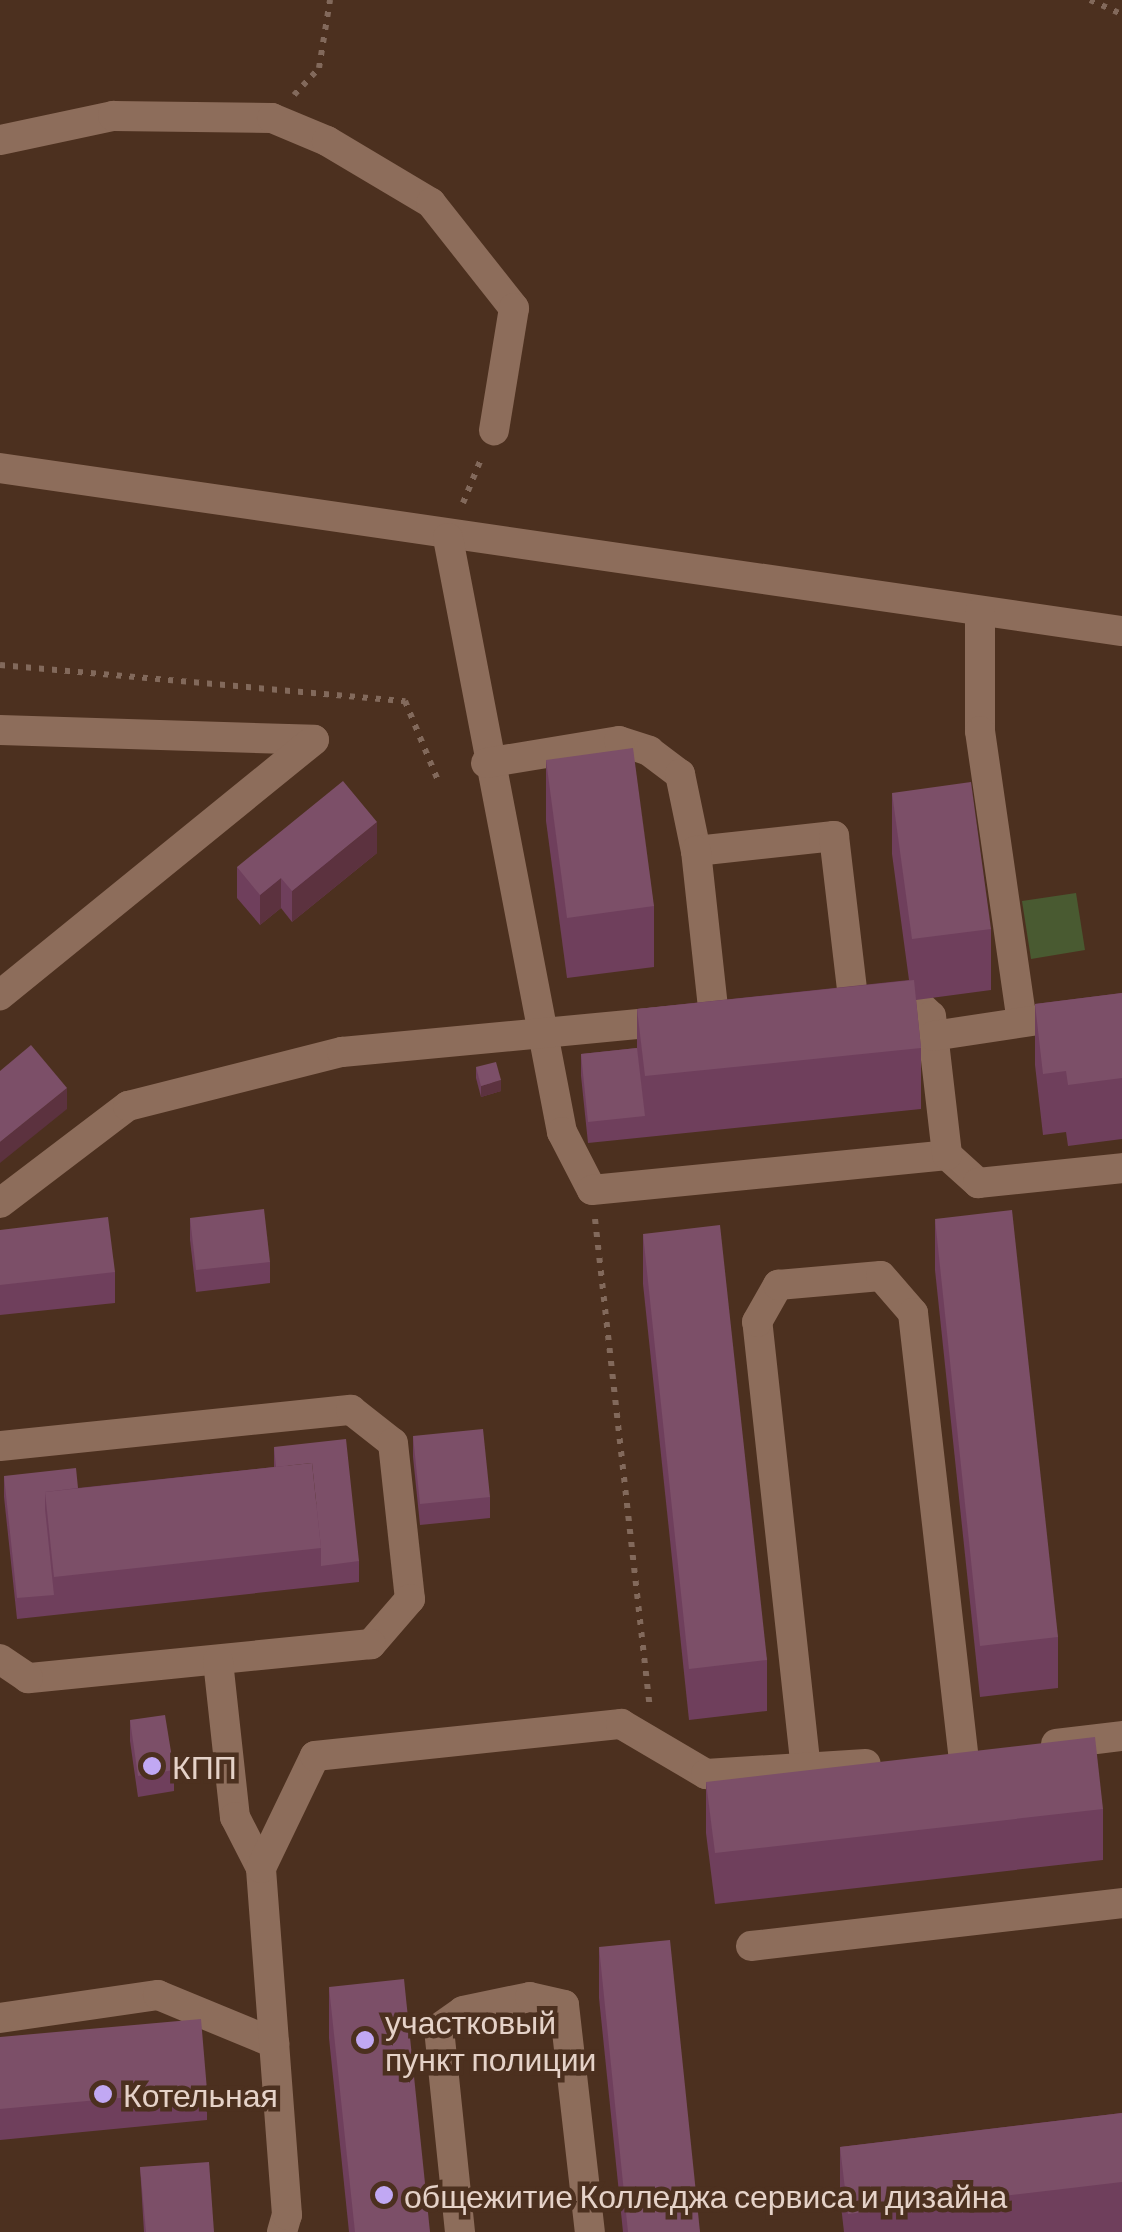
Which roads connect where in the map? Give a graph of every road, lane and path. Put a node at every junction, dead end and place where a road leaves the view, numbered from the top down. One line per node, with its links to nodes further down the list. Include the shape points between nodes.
1 (330, 0): 4 (path, via 319,68)
2 (1090, 0): 3 (path)
3 (1122, 14)
4 (272, 118): 5 (street, via 113,116); 6 (street, via 431,203 514,308)
5 (0, 140)
6 (494, 430): 8 (path)
7 (0, 468): 8 (street)
8 (448, 538): 9 (street); 13 (street)
9 (980, 612): 10 (street); 22 (street, via 980,731)
10 (1122, 631)
11 (0, 664): 14 (path, via 404,701)
12 (0, 730): 16 (street, via 314,740)
13 (486, 763): 15 (street, via 618,741 649,751 680,774); 23 (street)
14 (440, 783)
15 (696, 851): 17 (street, via 834,836); 21 (street)
16 (0, 995)
17 (854, 1007): 18 (street); 24 (street, via 919,1005 931,1016)
18 (819, 1009)
19 (749, 1014): 21 (street)
20 (1072, 1014): 22 (street)
21 (714, 1016): 23 (street)
22 (1022, 1022): 24 (street)
23 (542, 1033): 27 (street, via 562,1132); 28 (street, via 342,1052 128,1106)
24 (933, 1036): 25 (street)
25 (947, 1155): 26 (street, via 978,1182); 27 (street)
26 (1122, 1168)
27 (592, 1190): 33 (path)
28 (0, 1203)
29 (0, 1446): 31 (street, via 351,1410 394,1443 410,1599 371,1644)
30 (0, 1658): 31 (street, via 28,1678)
31 (218, 1662): 38 (street, via 235,1817)
32 (1122, 1736): 34 (street)
33 (653, 1739): 37 (street, via 706,1774); 38 (street, via 621,1724 316,1756)
34 (1034, 1746)
35 (998, 1750): 36 (street)
36 (962, 1754): 37 (street); 37 (street, via 913,1314 881,1276 778,1284 756,1322)
37 (806, 1770)
38 (261, 1868): 42 (street)
39 (1122, 1902): 40 (street)
40 (751, 1946)
41 (0, 2018): 42 (street, via 158,1994)
42 (274, 2043): 43 (street, via 287,2214)
43 (282, 2232)
44 (460, 2232): 45 (street, via 440,2028 463,2011 530,1997 564,2004)
45 (590, 2232)

